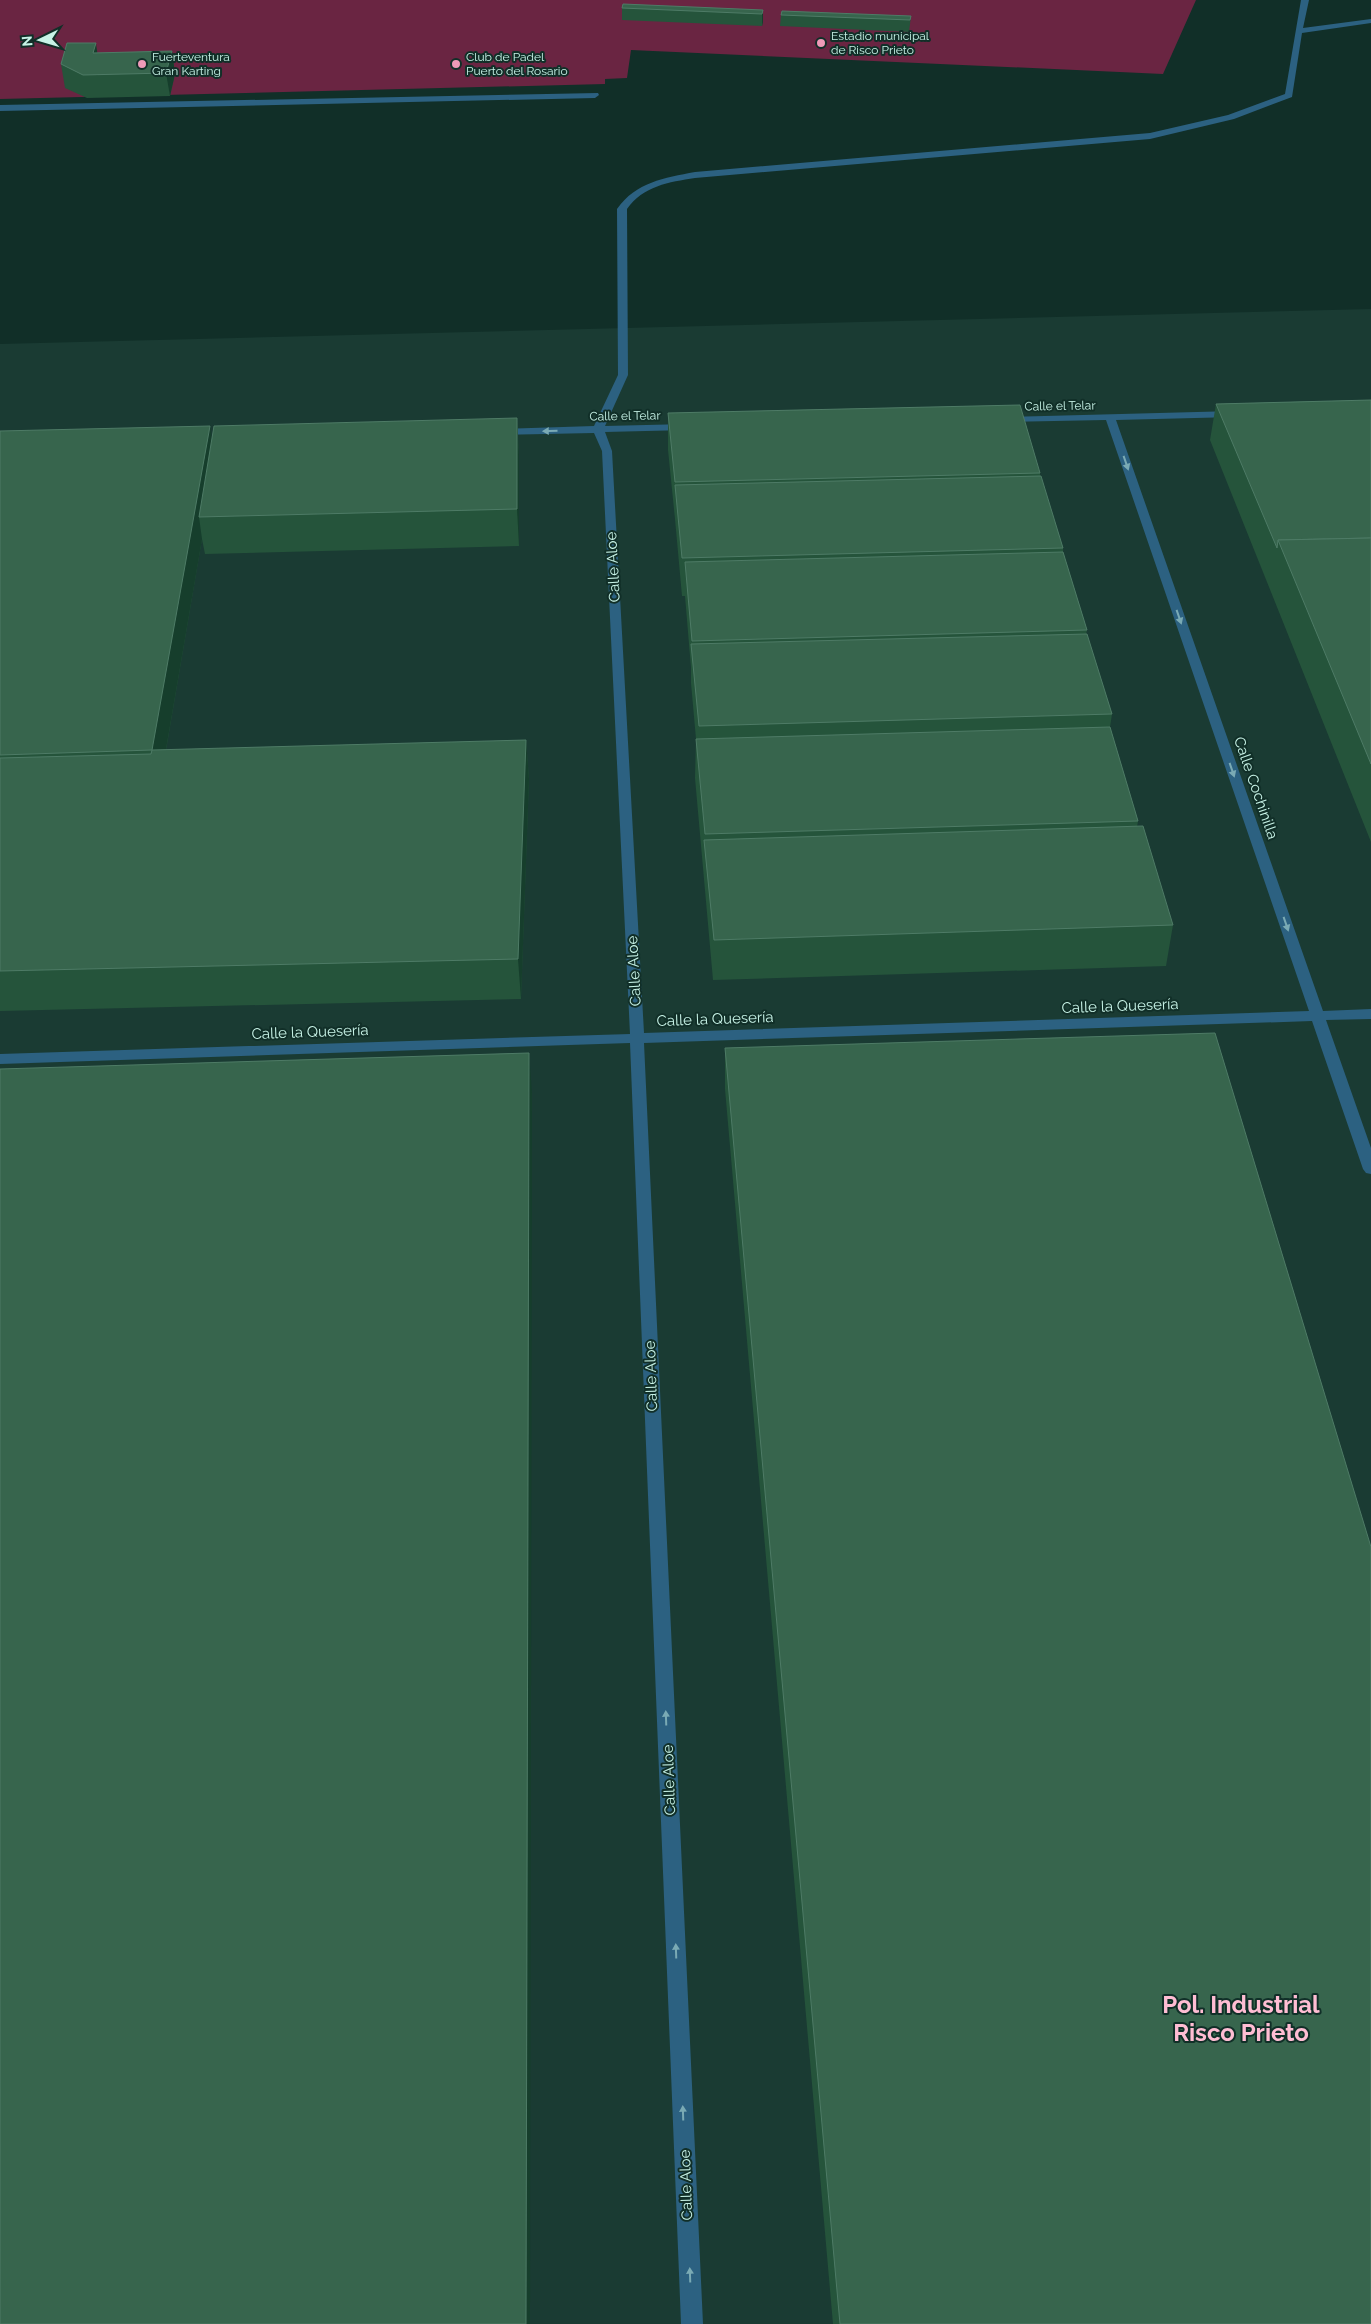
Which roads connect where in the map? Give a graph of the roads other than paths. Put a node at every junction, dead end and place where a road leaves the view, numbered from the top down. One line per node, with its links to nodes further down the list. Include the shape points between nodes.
1 (1305, 0): 3 (street)
2 (1371, 21): 3 (street)
3 (1298, 31): 10 (street, via 1289,95 1231,117 1195,126 1150,136 695,175 639,190 627,199 622,209 622,375)
4 (595, 95): 5 (street)
5 (0, 108)
6 (1245, 413): 7 (street, Calle el Telar)
7 (1110, 417): 8 (street, Calle el Telar); 13 (street, Calle Cochinilla, one-way to 13)
8 (992, 420)
9 (697, 427): 10 (street, Calle el Telar)
10 (598, 429): 11 (street, Calle el Telar, one-way to 11); 14 (street, Calle Aloe, via 607,451)
11 (489, 432)
12 (1371, 1014): 13 (street, Calle la Quesería)
13 (1317, 1015): 14 (street, Calle la Quesería); 16 (street, Calle Cochinilla)
14 (637, 1038): 15 (street, Calle la Quesería); 17 (street, Calle Aloe, one-way to 14)
15 (0, 1059)
16 (1371, 1169)
17 (692, 2324)

